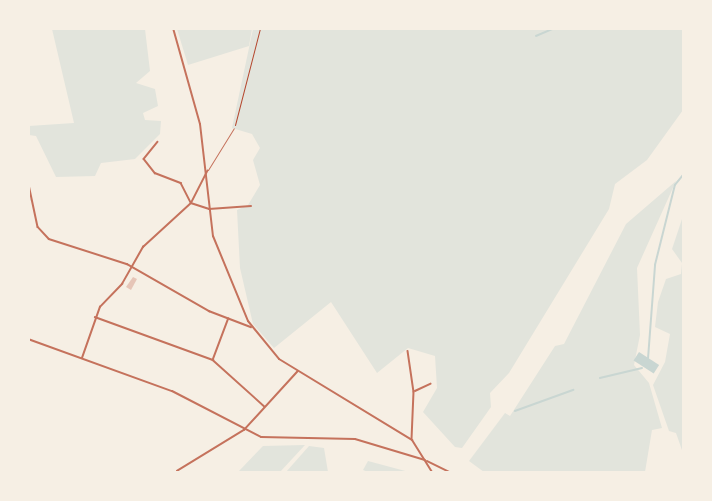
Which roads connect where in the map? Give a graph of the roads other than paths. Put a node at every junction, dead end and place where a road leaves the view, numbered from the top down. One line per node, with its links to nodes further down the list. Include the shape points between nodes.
1 (173, 28): 4 (street, via 196,102)
2 (234, 129): 4 (lane)
3 (158, 142): 6 (street, via 144,159 154,173 181,183)
4 (207, 171): 6 (street); 8 (street)
5 (28, 180): 9 (street, via 40,233)
6 (191, 203): 8 (street); 9 (street, via 143,246)
7 (251, 206): 8 (street)
8 (209, 210): 12 (street, via 213,236)
9 (131, 266): 10 (street); 11 (street)
10 (95, 316): 15 (street); 16 (street)
11 (229, 318): 12 (street); 16 (street)
12 (251, 327): 17 (street)
13 (28, 339): 15 (street)
14 (408, 351): 19 (street)
15 (82, 358): 21 (street, via 172,391)
16 (213, 360): 20 (street)
17 (298, 372): 20 (street); 22 (street)
18 (430, 384): 19 (street)
19 (414, 392): 22 (street)
20 (264, 406): 21 (street)
21 (245, 428): 23 (street, via 272,440 361,440); 24 (street)
22 (412, 440): 23 (street)
23 (425, 460): 25 (street); 26 (street)
24 (177, 471)
25 (432, 472)
26 (450, 472)

